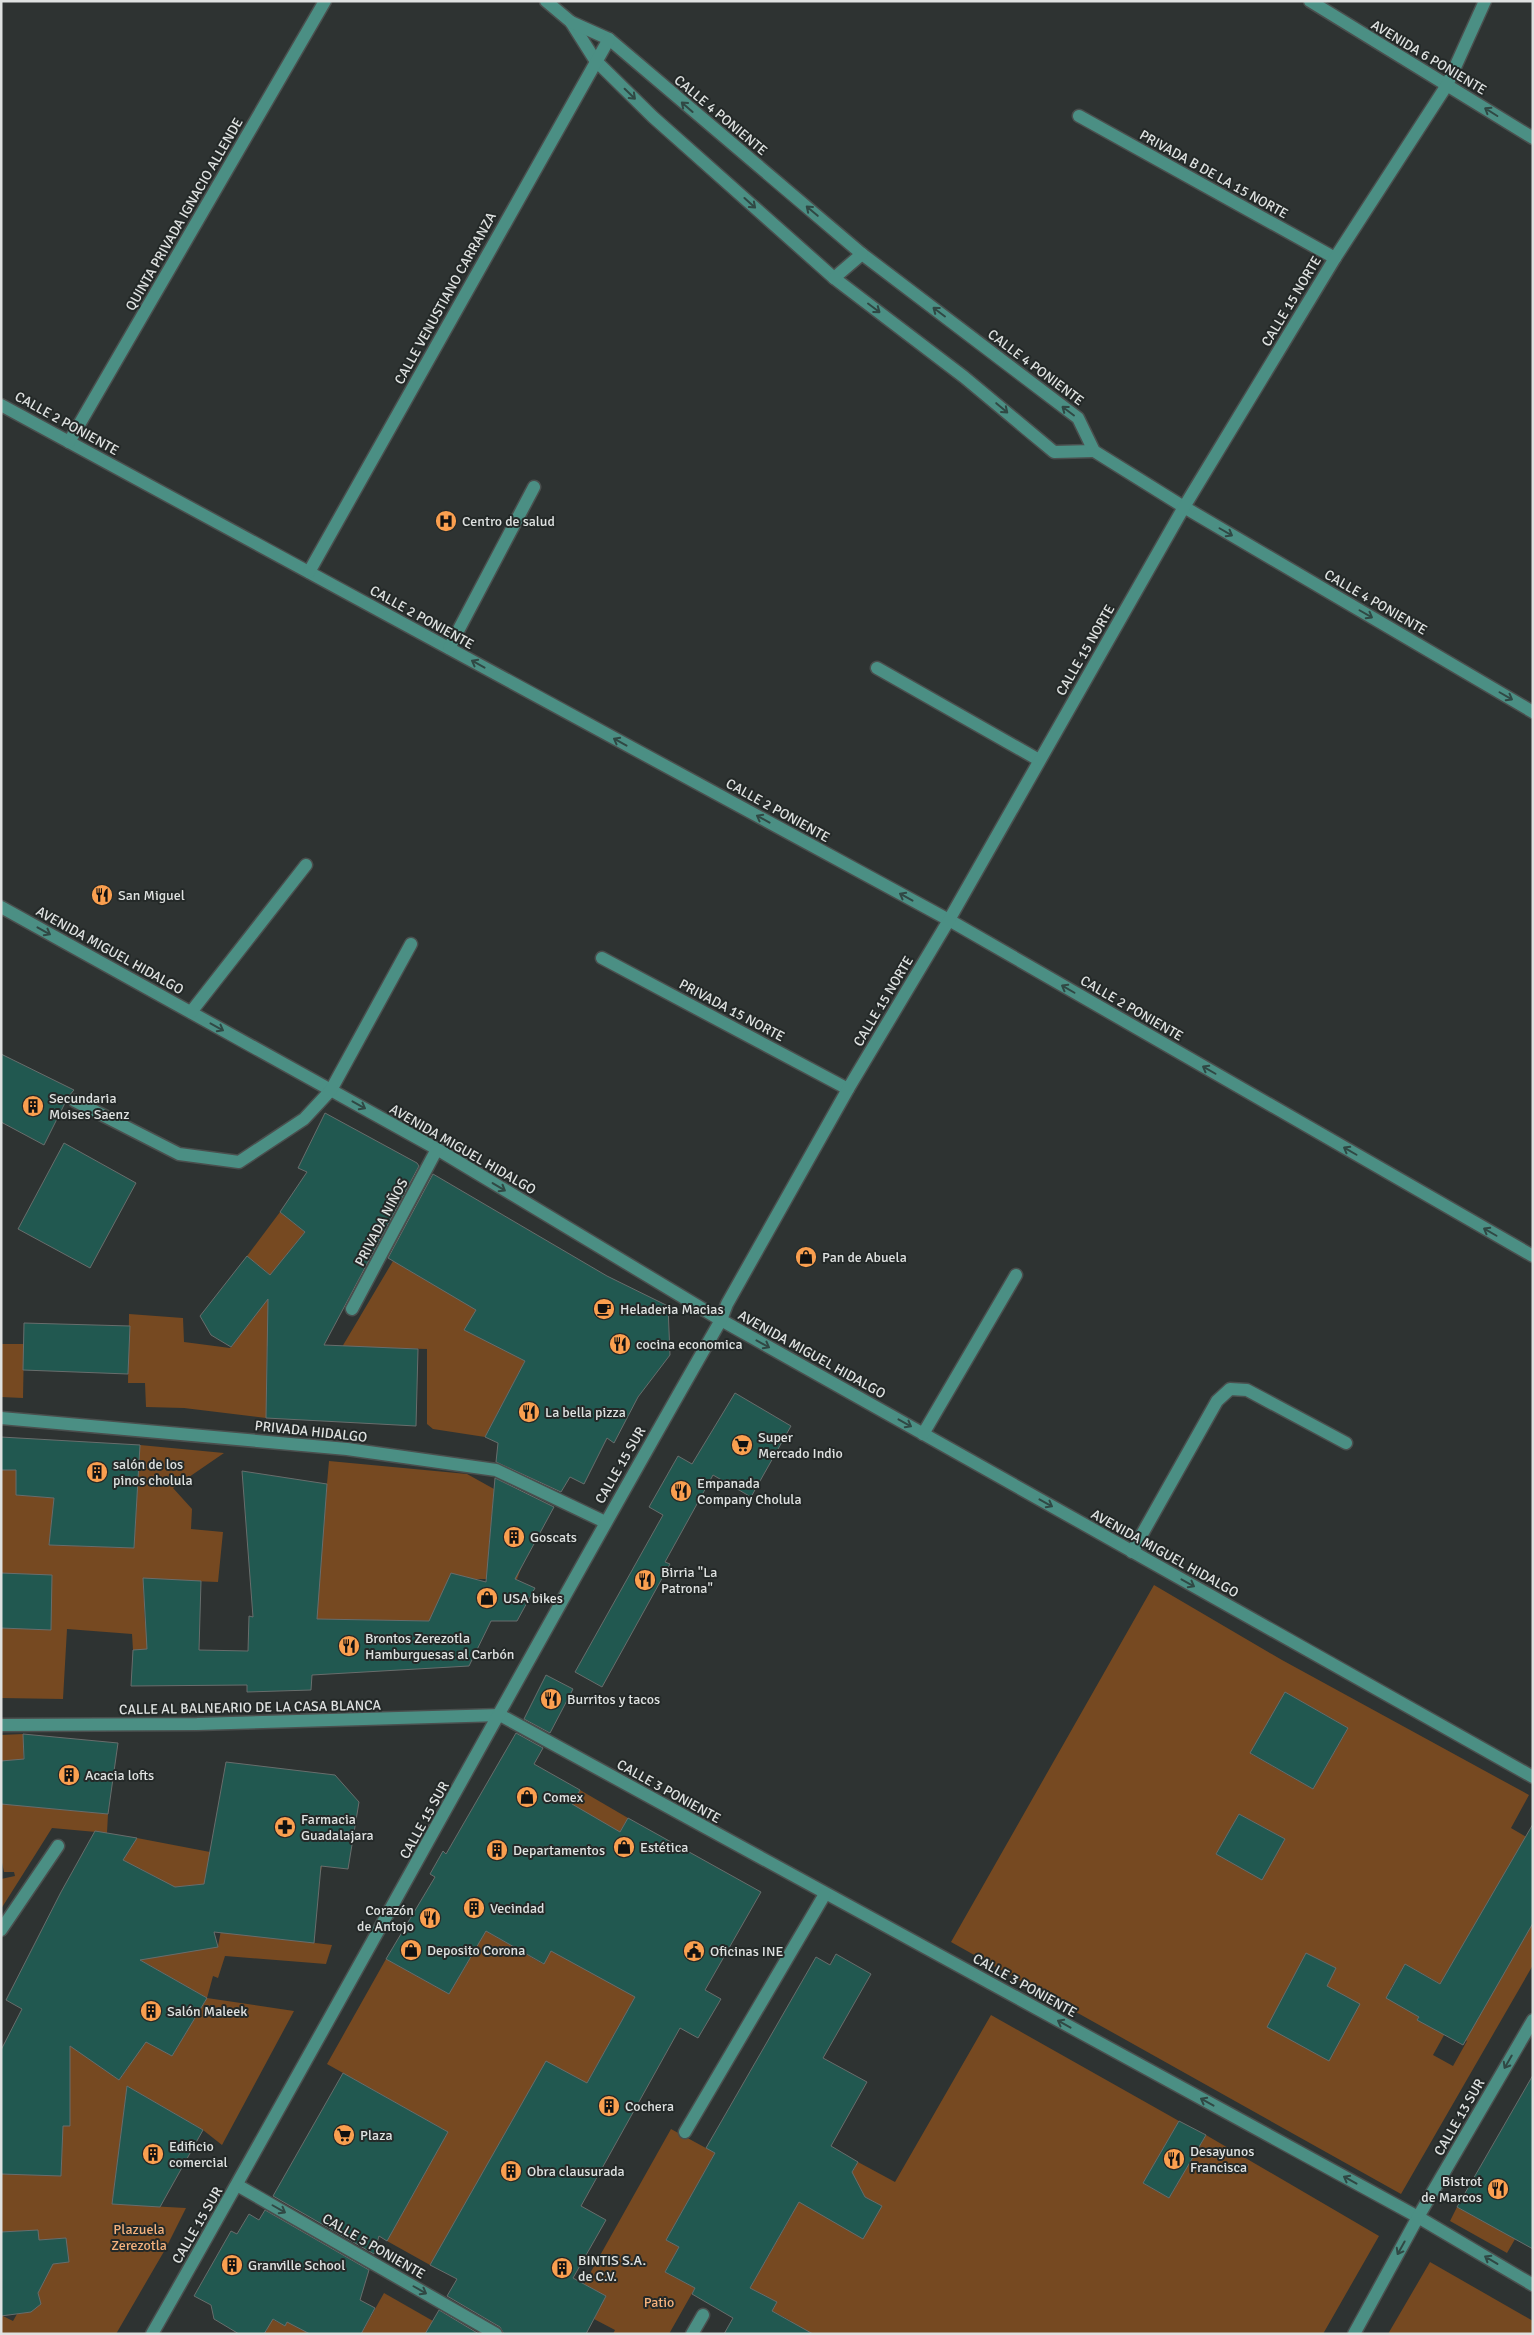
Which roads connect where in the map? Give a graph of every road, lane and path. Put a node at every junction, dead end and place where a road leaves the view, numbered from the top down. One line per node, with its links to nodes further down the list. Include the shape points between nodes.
1 (325, 1): 15 (street, QUINTA PRIVADA IGNACIO ALLENDE)
2 (546, 1): 5 (street, CALLE 4 PONIENTE)
3 (1310, 1): 8 (street, AVENIDA 6 PONIENTE)
4 (1485, 1): 8 (street, CALLE 15 NORTE)
5 (571, 22): 6 (street, CALLE 4 PONIENTE); 7 (street, CALLE 4 PONIENTE)
6 (608, 38): 7 (street, CALLE VENUSTIANO CARRANZA); 11 (street, CALLE 4 PONIENTE, one-way to 6)
7 (595, 60): 13 (street, CALLE 4 PONIENTE, one-way to 13); 19 (street, CALLE VENUSTIANO CARRANZA)
8 (1447, 85): 10 (street, AVENIDA 6 PONIENTE, one-way to 8); 12 (street, CALLE 15 NORTE)
9 (1079, 116): 12 (street, PRIVADA B DE LA 15 NORTE)
10 (1533, 138)
11 (862, 254): 13 (street); 16 (street, CALLE 4 PONIENTE, one-way to 11, via 1078,418)
12 (1335, 258): 18 (street, CALLE 15 NORTE)
13 (834, 278): 16 (street, CALLE 4 PONIENTE, one-way to 16, via 964,377 1054,452)
14 (1, 405): 15 (street, CALLE 2 PONIENTE)
15 (69, 442): 19 (street, CALLE 2 PONIENTE)
16 (1094, 451): 18 (street, CALLE 4 PONIENTE)
17 (534, 487): 20 (street)
18 (1184, 507): 22 (street, CALLE 4 PONIENTE, one-way to 22); 23 (street, CALLE 15 NORTE)
19 (309, 572): 20 (street, CALLE 2 PONIENTE)
20 (449, 648): 26 (street, CALLE 2 PONIENTE, one-way to 20)
21 (877, 668): 23 (street)
22 (1533, 712)
23 (1039, 760): 26 (street, CALLE 15 NORTE)
24 (306, 866): 29 (street)
25 (1, 907): 29 (street, AVENIDA MIGUEL HIDALGO, one-way to 29)
26 (949, 920): 30 (street, CALLE 15 NORTE); 34 (street, CALLE 2 PONIENTE, one-way to 26)
27 (411, 944): 31 (street)
28 (602, 958): 30 (street, PRIVADA 15 NORTE)
29 (191, 1012): 31 (street, AVENIDA MIGUEL HIDALGO, one-way to 31)
30 (848, 1089): 37 (street, CALLE 15 NORTE)
31 (331, 1090): 32 (street, via 304,1119 239,1162 179,1154); 33 (street, AVENIDA MIGUEL HIDALGO, one-way to 33)
32 (75, 1101)
33 (437, 1149): 36 (street, PRIVADA NIÑOS); 37 (street, AVENIDA MIGUEL HIDALGO, one-way to 37)
34 (1533, 1256)
35 (1016, 1275): 39 (street)
36 (352, 1309)
37 (721, 1320): 39 (street, AVENIDA MIGUEL HIDALGO, one-way to 39); 41 (street, CALLE 15 SUR)
38 (1, 1418): 41 (street, PRIVADA HIDALGO, via 347,1449 496,1470)
39 (923, 1434): 42 (street, AVENIDA MIGUEL HIDALGO, one-way to 42)
40 (1346, 1443): 42 (street, via 1247,1390 1230,1389 1217,1401)
41 (605, 1522): 43 (street, CALLE 15 SUR)
42 (1132, 1552): 45 (street, AVENIDA MIGUEL HIDALGO, one-way to 45)
43 (500, 1716): 44 (street, CALLE AL BALNEARIO DE LA CASA BLANCA); 47 (street, CALLE 3 PONIENTE); 51 (street, CALLE 15 SUR)
44 (1, 1726)
45 (1533, 1777)
46 (58, 1846): 48 (street)
47 (825, 1894): 50 (street); 52 (street, CALLE 3 PONIENTE, one-way to 47)
48 (1, 1930)
49 (1533, 2020): 52 (street, CALLE 13 SUR, one-way to 52)
50 (685, 2132)
51 (237, 2185): 55 (street, CALLE 15 SUR); 56 (street, CALLE 5 PONIENTE, one-way to 56)
52 (1418, 2217): 53 (street, CALLE 3 PONIENTE, one-way to 52); 58 (street, CALLE 13 SUR, one-way to 58)
53 (1533, 2285)
54 (703, 2315): 57 (street)
55 (152, 2334)
56 (496, 2334)
57 (692, 2334)
58 (1354, 2334)

